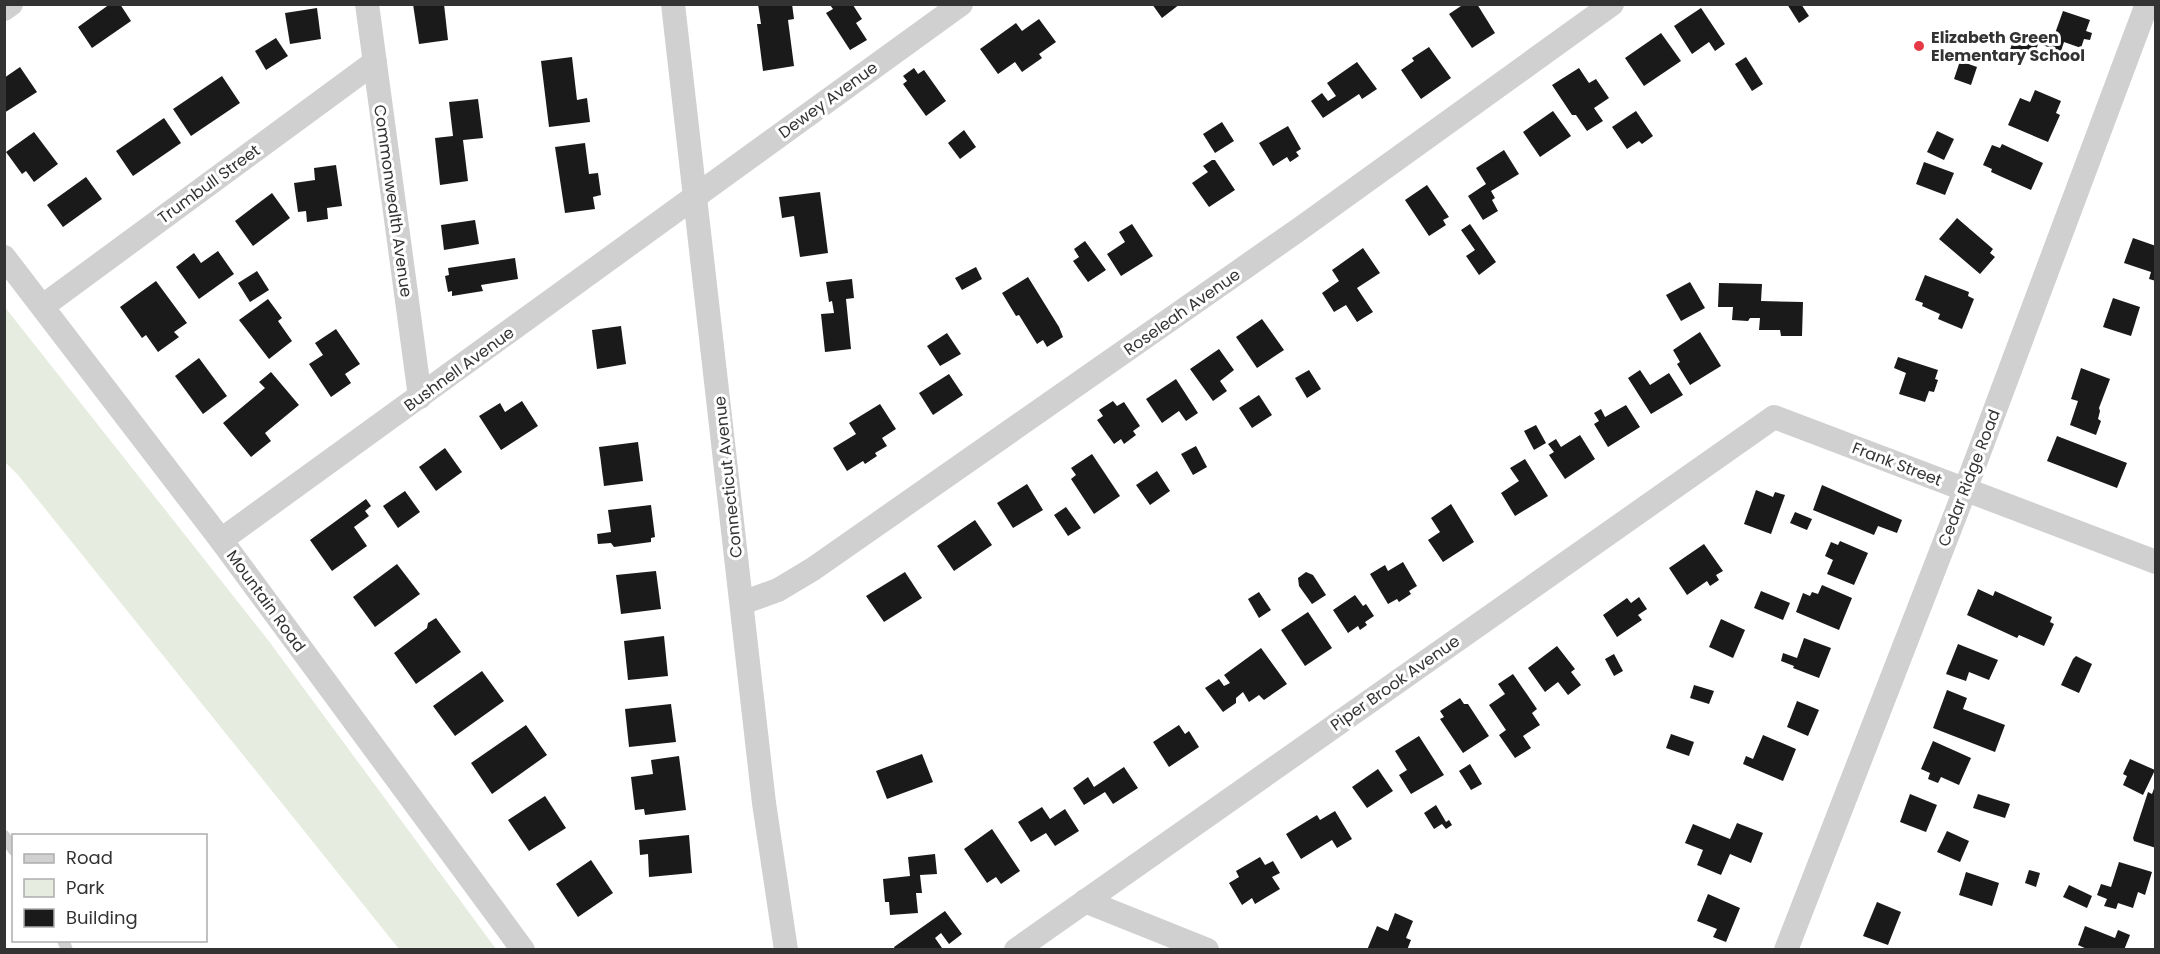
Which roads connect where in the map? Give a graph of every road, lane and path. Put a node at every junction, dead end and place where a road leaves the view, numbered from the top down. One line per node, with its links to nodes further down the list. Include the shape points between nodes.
1 (11, 4): 7 (street)
2 (367, 4): 8 (street, Commonwealth Avenue)
3 (673, 4): 9 (street, Connecticut Avenue)
4 (961, 4): 9 (street, Dewey Avenue)
5 (1612, 4): 17 (street, Roseleah Avenue, via 1301,228 813,569 778,590)
6 (2147, 4): 14 (street, Cedar Ridge Road)
7 (4, 9)
8 (375, 62): 11 (street, Trumbull Street); 12 (street, Commonwealth Avenue)
9 (696, 195): 12 (street, Bushnell Avenue); 17 (street, Connecticut Avenue)
10 (4, 257): 11 (street, Mountain Road)
11 (43, 306): 15 (street, Mountain Road)
12 (420, 397): 15 (street, Bushnell Avenue)
13 (1774, 417): 14 (street, Frank Street); 18 (street, Piper Brook Avenue)
14 (1965, 490): 16 (street, Frank Street); 23 (street, Cedar Ridge Road)
15 (221, 540): 19 (street, Mountain Road)
16 (2156, 562)
17 (742, 603): 20 (street, Connecticut Avenue)
18 (1085, 901): 21 (street, Piper Brook Avenue); 22 (street)
19 (523, 950)
20 (786, 950)
21 (1016, 950)
22 (1207, 950)
23 (1786, 950)

